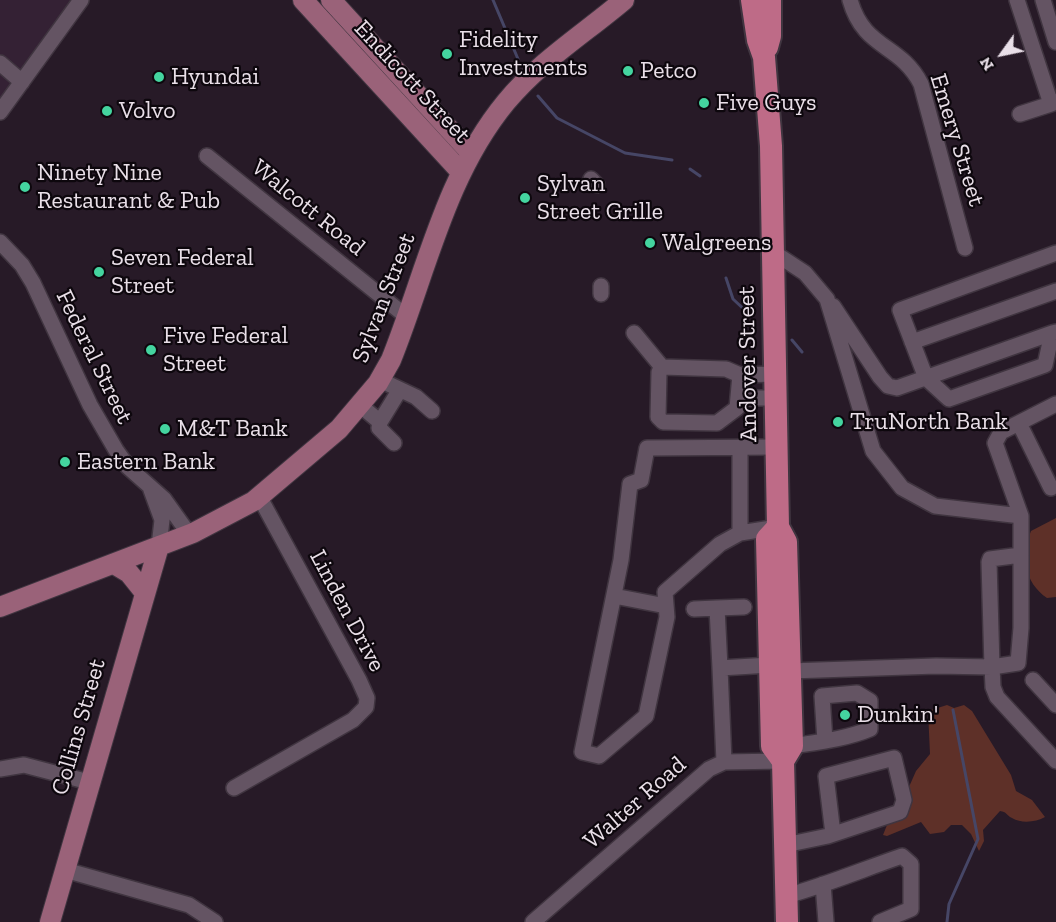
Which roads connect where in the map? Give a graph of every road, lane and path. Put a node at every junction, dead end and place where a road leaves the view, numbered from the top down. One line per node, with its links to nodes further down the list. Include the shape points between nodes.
1 (81, 0): 14 (street)
2 (303, 0): 15 (main road, Endicott Street)
3 (331, 0): 13 (main road, Endicott Street)
4 (624, 0): 19 (main road, Sylvan Street, via 532,76)
5 (752, 0): 11 (highway, Andover Street)
6 (770, 0): 11 (highway, Andover Street, via 770,36)
7 (850, 0): 25 (street, Emery Street, via 862,29 907,63 921,84)
8 (1017, 0): 16 (street)
9 (1043, 0): 10 (street)
10 (1056, 42)
11 (764, 57): 26 (highway, Andover Street)
12 (0, 63): 14 (street)
13 (396, 72): 15 (main road); 20 (main road, Endicott Street)
14 (22, 82): 17 (street)
15 (381, 86): 23 (main road, Endicott Street)
16 (1054, 103): 18 (street)
17 (0, 112)
18 (1020, 114)
19 (488, 126): 20 (main road); 21 (main road, Sylvan Street)
20 (454, 135): 21 (main road, Endicott Street)
21 (470, 152): 23 (main road, Sylvan Street)
22 (207, 156): 30 (street, Walcott Road)
23 (460, 171): 30 (main road, Sylvan Street)
24 (0, 242): 51 (street, Federal Street, via 33,283 112,443 128,467)
25 (965, 248)
26 (773, 252): 29 (street, via 805,273); 35 (highway, Andover Street)
27 (1056, 253): 33 (street, via 900,310)
28 (1056, 291): 33 (street)
29 (827, 299): 37 (street, via 888,386 897,388); 53 (street, via 873,451 902,488 936,506)
30 (407, 317): 38 (main road, Sylvan Street)
31 (1054, 332): 37 (street); 37 (street, via 1045,365 949,399)
32 (634, 333): 34 (street)
33 (912, 342): 37 (street)
34 (662, 367): 36 (street, via 726,369); 40 (street, via 658,372 658,417 663,422 717,423 737,408)
35 (775, 374): 36 (street); 41 (highway, Andover Street)
36 (740, 375): 40 (street)
37 (926, 378)
38 (380, 380): 39 (street); 42 (main road, Sylvan Street)
39 (399, 391): 44 (street, via 416,397); 45 (street)
40 (740, 398): 41 (street)
41 (776, 398): 49 (highway, Andover Street)
42 (361, 406): 45 (street); 52 (main road, Sylvan Street)
43 (1054, 410): 46 (street)
44 (432, 411)
45 (380, 422): 47 (street, via 379,428)
46 (1019, 423): 50 (street); 53 (street, via 1001,432 995,443)
47 (394, 443)
48 (740, 447): 49 (street); 55 (street); 61 (street, via 647,448 641,480 630,484)
49 (777, 447): 54 (highway, Andover Street)
50 (1051, 488)
51 (151, 490): 56 (street, Federal Street, via 164,499); 57 (street, Federal Street, via 162,520)
52 (260, 496): 56 (main road, Sylvan Street); 78 (street, Linden Drive, via 367,698 366,707 353,720)
53 (1021, 516): 58 (street)
54 (778, 527): 55 (street); 69 (highway, Andover Street, via 767,539)
55 (740, 533): 62 (street, via 720,544 665,592)
56 (189, 534): 57 (main road, Sylvan Street)
57 (159, 546): 59 (main road, Sylvan Street); 60 (main road, Collins Street)
58 (1021, 555): 67 (street, via 1018,663); 67 (street, via 989,562)
59 (114, 564): 60 (main road, via 129,573); 64 (main road, Sylvan Street)
60 (145, 593): 77 (main road, Collins Street)
61 (614, 596): 62 (street); 62 (street, via 582,752 599,756 646,716)
62 (666, 606)
63 (744, 607): 65 (street)
64 (0, 608)
65 (717, 608): 66 (street); 68 (street)
66 (694, 609)
67 (992, 667): 69 (street); 74 (street, via 997,697)
68 (720, 668): 69 (street); 75 (street)
69 (780, 668): 73 (highway, Andover Street, via 772,746)
70 (1033, 680): 71 (street)
71 (1056, 705)
72 (825, 741): 72 (street, Walter Road, via 822,696 857,693 870,701 870,729); 73 (street, Walter Road)
73 (788, 753): 75 (street, Walter Road); 80 (highway, Andover Street)
74 (1056, 761)
75 (724, 762): 86 (street, Walter Road, via 709,769 656,813)
76 (0, 769): 77 (street, via 24,765)
77 (89, 782): 81 (main road, Collins Street)
78 (234, 788)
79 (833, 834): 79 (street, via 900,812 904,800 894,758 826,776); 80 (street)
80 (785, 845): 83 (highway, Andover Street)
81 (64, 870): 84 (main road, Collins Street); 85 (street, via 189,905)
82 (823, 884): 83 (street); 88 (street); 89 (street, via 906,858 912,864 911,909)
83 (786, 896): 87 (highway, Andover Street)
84 (50, 922)
85 (214, 922)
86 (533, 922)
87 (787, 922)
88 (826, 922)
89 (880, 922)

